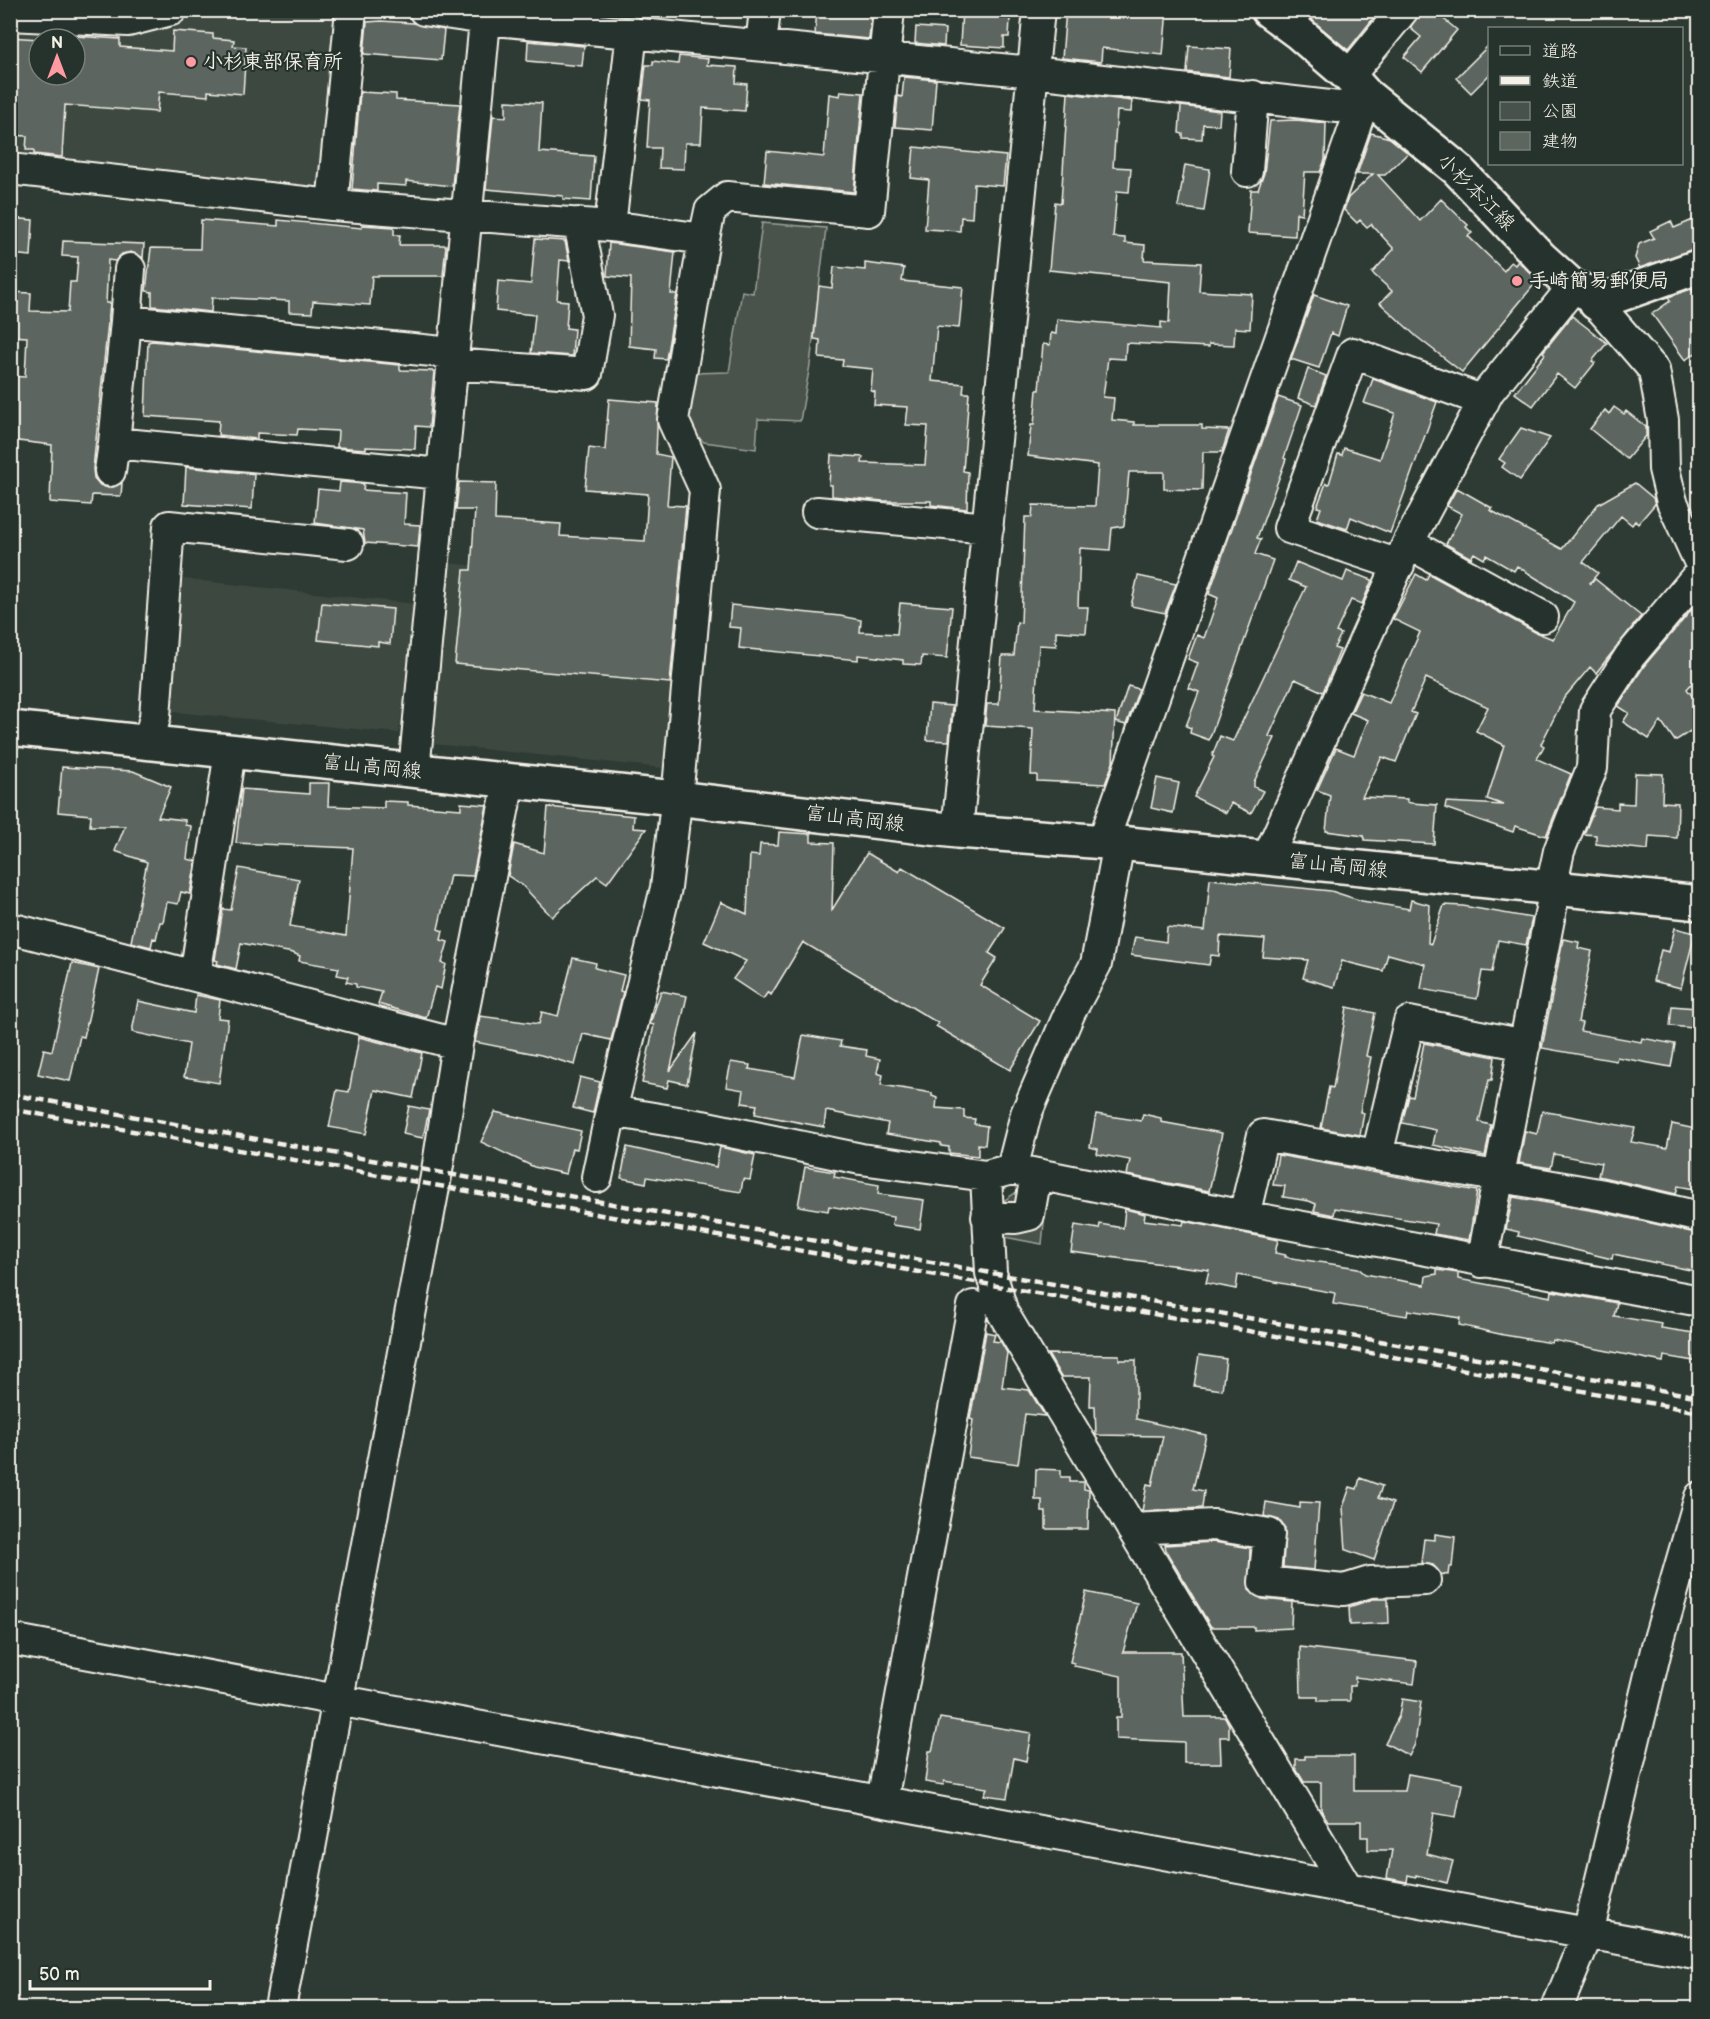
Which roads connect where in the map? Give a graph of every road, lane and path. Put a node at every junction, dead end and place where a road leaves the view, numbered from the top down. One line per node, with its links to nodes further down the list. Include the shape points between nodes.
1 (171, 10): 11 (street)
2 (351, 10): 20 (street)
3 (424, 10): 10 (street)
4 (765, 10): 13 (street)
5 (889, 10): 14 (street)
6 (1039, 10): 15 (street)
7 (1268, 10): 16 (main road, 小杉本江線)
8 (1403, 10): 16 (street)
9 (10, 15): 11 (street)
10 (485, 15): 12 (street); 21 (street)
11 (128, 16)
12 (632, 32): 13 (street); 23 (street)
13 (761, 45): 14 (street)
14 (884, 58): 15 (street); 24 (street, via 869,211 727,197 710,211)
15 (1033, 72): 17 (street); 33 (street)
16 (1357, 86): 17 (street, via 1352,105 1338,107); 27 (main road, 小杉本江線, via 1457,169 1541,258); 46 (street)
17 (1253, 96): 19 (street)
18 (10, 169): 20 (street)
19 (1247, 171)
20 (332, 205): 21 (street)
21 (468, 216): 22 (street); 29 (street)
22 (579, 223): 23 (street); 29 (street, via 597,315 587,374)
23 (610, 226): 24 (street)
24 (704, 239): 44 (street, via 673,420 705,490)
25 (1700, 266): 27 (main road)
26 (130, 269): 28 (street)
27 (1585, 295): 30 (street); 36 (street, via 1654,370 1663,420 1664,469 1672,502)
28 (126, 321): 29 (street); 31 (street, via 112,457)
29 (453, 358): 31 (street)
30 (1484, 401): 35 (street); 35 (street, via 1353,353 1289,528)
31 (442, 474): 42 (street)
32 (817, 512): 33 (street)
33 (988, 528): 45 (street)
34 (348, 544): 40 (street, via 170,526 155,717)
35 (1404, 554): 38 (street); 47 (street)
36 (1700, 563)
37 (1700, 573): 48 (street, via 1630,656 1595,710 1592,768 1559,851)
38 (1543, 617)
39 (10, 728): 40 (main road, 富山高岡線)
40 (148, 744): 41 (main road, 富山高岡線)
41 (230, 752): 42 (main road, 富山高岡線); 51 (street)
42 (414, 771): 43 (main road, 富山高岡線)
43 (509, 782): 44 (main road, 富山高岡線); 52 (street)
44 (675, 798): 45 (main road, 富山高岡線); 54 (street, via 666,888)
45 (957, 831): 46 (main road, 富山高岡線)
46 (1111, 843): 47 (main road, 富山高岡線); 56 (street, via 1096,964 1070,1012 1026,1114)
47 (1267, 859): 48 (main road, 富山高岡線)
48 (1553, 888): 49 (main road, 富山高岡線); 53 (street)
49 (1700, 903)
50 (10, 928): 51 (street)
51 (195, 976): 52 (street)
52 (457, 1044): 69 (street)
53 (1525, 1045): 55 (street, via 1409,1022); 57 (street)
54 (611, 1111): 56 (street, via 861,1159); 58 (street)
55 (1377, 1155): 57 (street); 59 (street, via 1263,1135)
56 (1011, 1174): 59 (street); 60 (street); 60 (street, via 1029,1215)
57 (1500, 1176): 61 (street); 62 (street)
58 (597, 1177)
59 (1244, 1216): 62 (street)
60 (987, 1217): 66 (street, via 991,1273 1003,1313)
61 (1700, 1217)
62 (1482, 1262): 63 (street)
63 (1700, 1301)
64 (973, 1306): 70 (street)
65 (1700, 1497): 72 (street, via 1657,1646)
66 (1132, 1529): 67 (street, via 1215,1525 1269,1534 1264,1582 1344,1590 1370,1582); 71 (street)
67 (1425, 1580)
68 (10, 1639): 69 (street)
69 (336, 1699): 70 (street); 74 (street)
70 (882, 1801): 71 (street)
71 (1348, 1889): 72 (street)
72 (1588, 1933): 73 (street); 75 (street)
73 (1700, 1954)
74 (280, 2008)
75 (1557, 2008)

